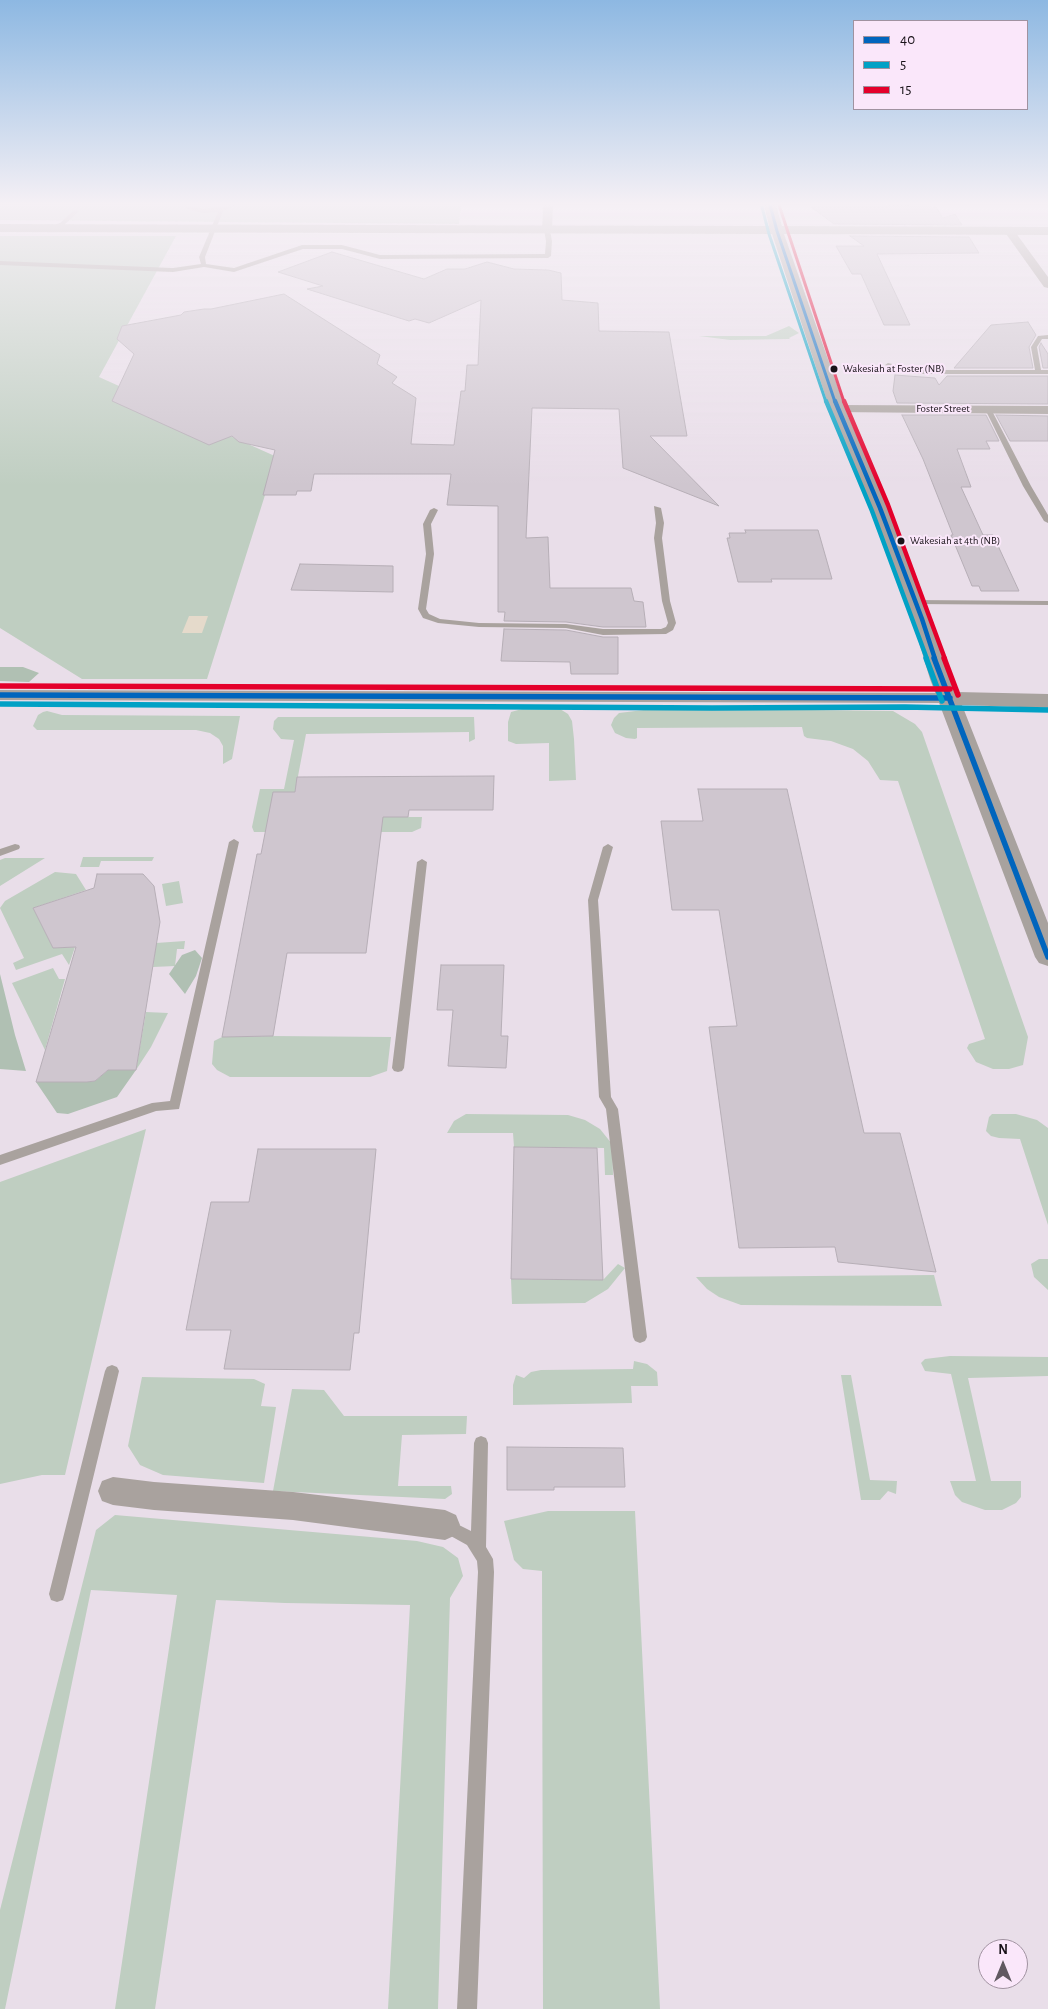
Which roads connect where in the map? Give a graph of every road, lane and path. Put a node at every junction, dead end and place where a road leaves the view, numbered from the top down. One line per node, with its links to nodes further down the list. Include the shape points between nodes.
1 (800, 299): 6 (main road)
2 (1048, 337): 4 (lane, via 1040,337 1034,348)
3 (888, 365): 4 (lane, via 917,372)
4 (1038, 372): 5 (lane)
5 (1048, 372)
6 (838, 409): 7 (street, Foster Street); 12 (main road)
7 (988, 409): 8 (street, Foster Street); 11 (lane)
8 (1048, 410)
9 (658, 508): 10 (lane, via 658,538 672,623 663,632 479,625 438,621 426,616 422,609 430,554 427,524)
10 (434, 510)
11 (1048, 521)
12 (915, 602): 13 (lane); 15 (main road)
13 (1048, 603)
14 (0, 695): 15 (street)
15 (950, 698): 16 (main road); 22 (main road)
16 (1048, 701)
17 (234, 842): 24 (lane, via 174,1106 156,1106)
18 (15, 847): 20 (lane)
19 (608, 847): 25 (lane, via 593,900 605,1097 612,1109)
20 (0, 853)
21 (422, 862): 23 (lane)
22 (1048, 957)
23 (398, 1068)
24 (0, 1160)
25 (640, 1337)
26 (112, 1371): 31 (lane)
27 (481, 1442): 30 (lane)
28 (113, 1490): 29 (street, via 276,1504)
29 (445, 1525): 30 (lane, via 472,1540)
30 (478, 1548): 32 (lane, via 485,1559 486,1572)
31 (57, 1594)
32 (467, 2009)

